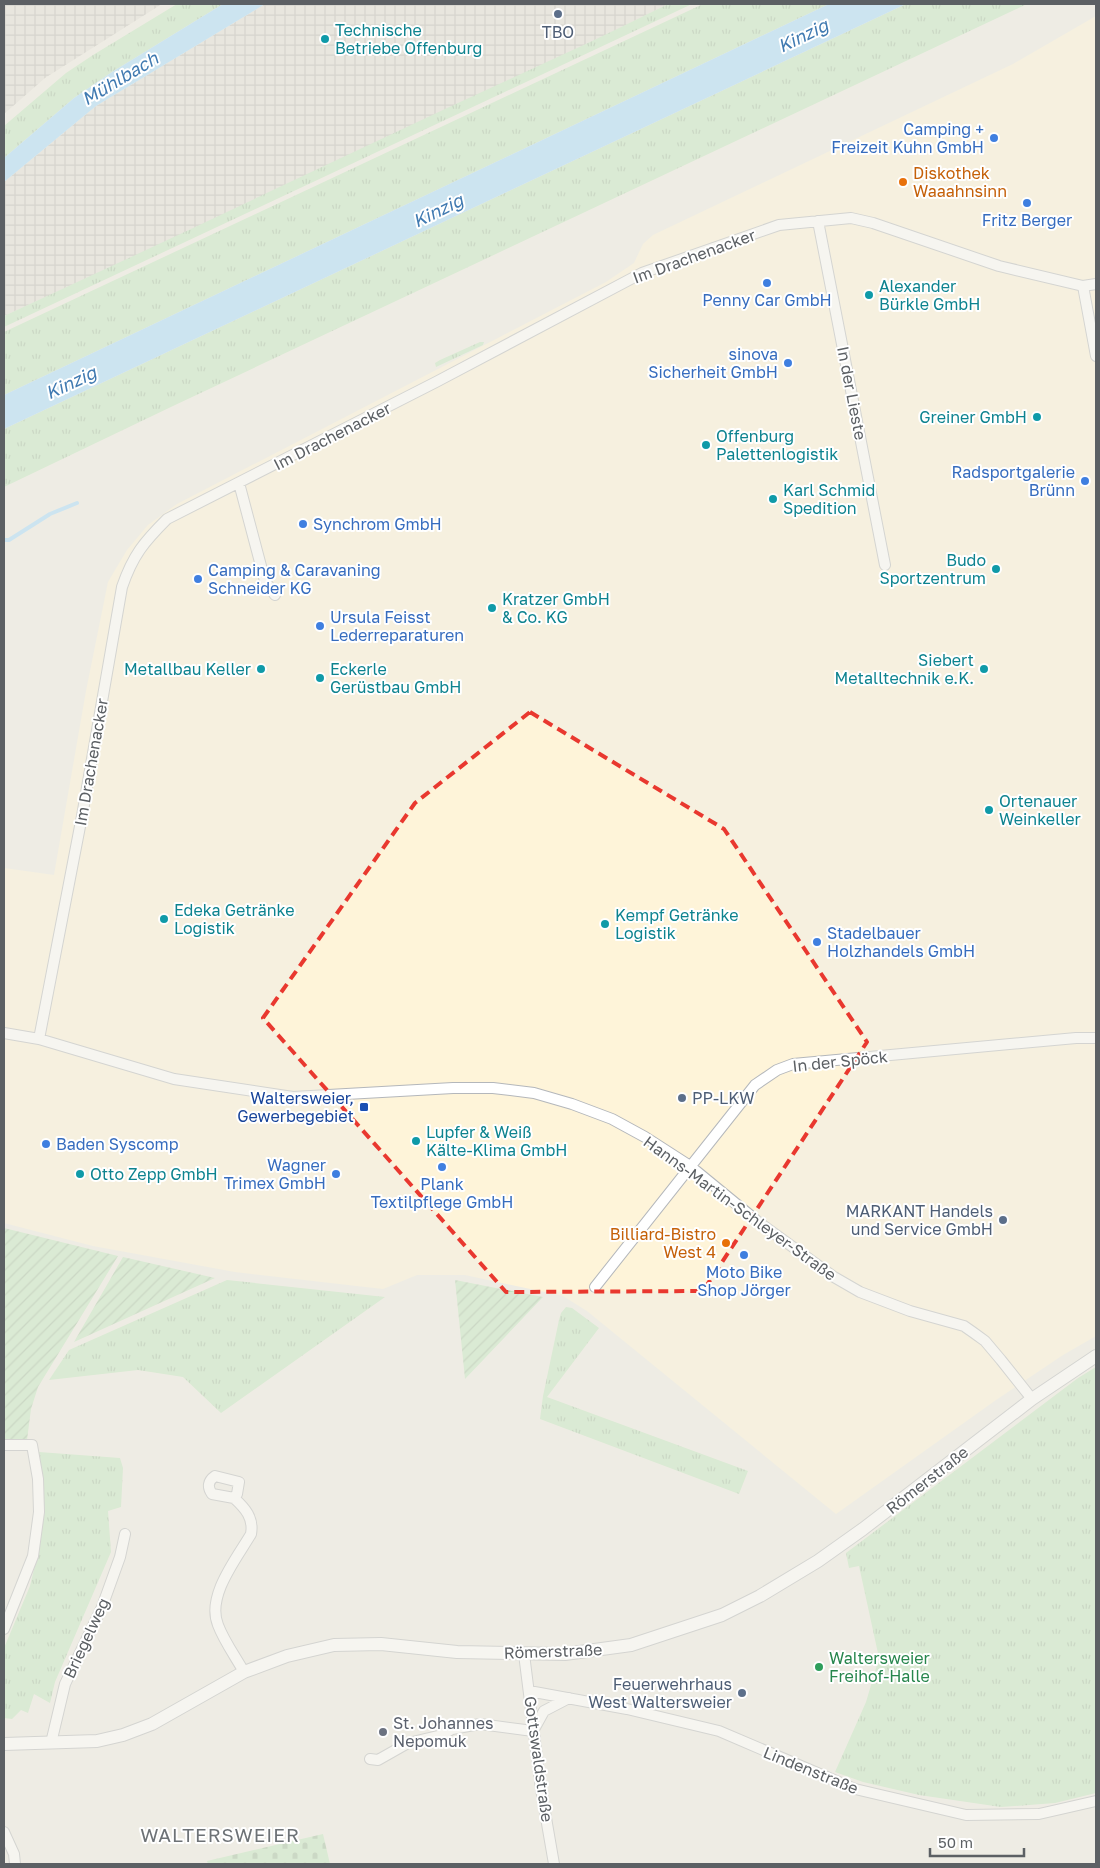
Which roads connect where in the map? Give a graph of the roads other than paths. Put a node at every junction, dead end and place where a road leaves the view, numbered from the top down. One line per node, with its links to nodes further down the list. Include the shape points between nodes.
1 (818, 221): 3 (street, Im Drachenacker, via 851,218 872,222 999,266); 5 (street, Im Drachenacker, via 779,225 642,273); 6 (street, In der Lieste)
2 (1096, 284): 3 (street, Im Drachenacker)
3 (1083, 286): 4 (street)
4 (1096, 356)
5 (239, 483): 7 (street, via 265,581); 10 (street, Im Drachenacker, via 167,519 138,550 129,566 122,587)
6 (885, 565)
7 (275, 595)
8 (4, 1033): 10 (street, Hanns-Martin-Schleyer-Straße)
9 (1096, 1038): 11 (street, In der Spöck, via 793,1064 755,1085)
10 (39, 1039): 11 (street, Hanns-Martin-Schleyer-Straße, via 174,1079 293,1097 453,1088 534,1093 612,1119)
11 (690, 1166): 12 (street, In der Spöck); 14 (street, Hanns-Martin-Schleyer-Straße, via 764,1227 834,1277 860,1292 910,1311 964,1326 985,1341)
12 (595, 1287)
13 (1096, 1356): 14 (street, Römerstraße)
14 (1032, 1400): 19 (street, Römerstraße, via 863,1529 760,1596 722,1615 631,1645 564,1654)
15 (4, 1445): 18 (street, via 32,1445 38,1487 33,1556)
16 (234, 1498): 20 (street, via 248,1514 252,1528 217,1593 215,1610 218,1626)
17 (125, 1534): 24 (street, Briegelweg, via 102,1607 65,1684)
18 (4, 1629)
19 (524, 1654): 20 (street, Römerstraße, via 456,1652 381,1644 334,1645 287,1656); 21 (street, Gottswaldstraße)
20 (244, 1672): 24 (street, Römerstraße, via 152,1724 124,1736)
21 (529, 1691): 22 (street, Lindenstraße); 23 (street, Gottswaldstraße)
22 (569, 1698): 23 (street, via 544,1711); 27 (street, Lindenstraße, via 719,1731 855,1789 966,1814 1039,1814)
23 (533, 1731): 26 (street, via 480,1724 452,1729 442,1735 408,1743 378,1760); 30 (street, Gottswaldstraße)
24 (51, 1743): 25 (street, Römerstraße)
25 (4, 1744)
26 (370, 1759)
27 (1096, 1802)
28 (4, 1832): 29 (street)
29 (15, 1864)
30 (554, 1864)

